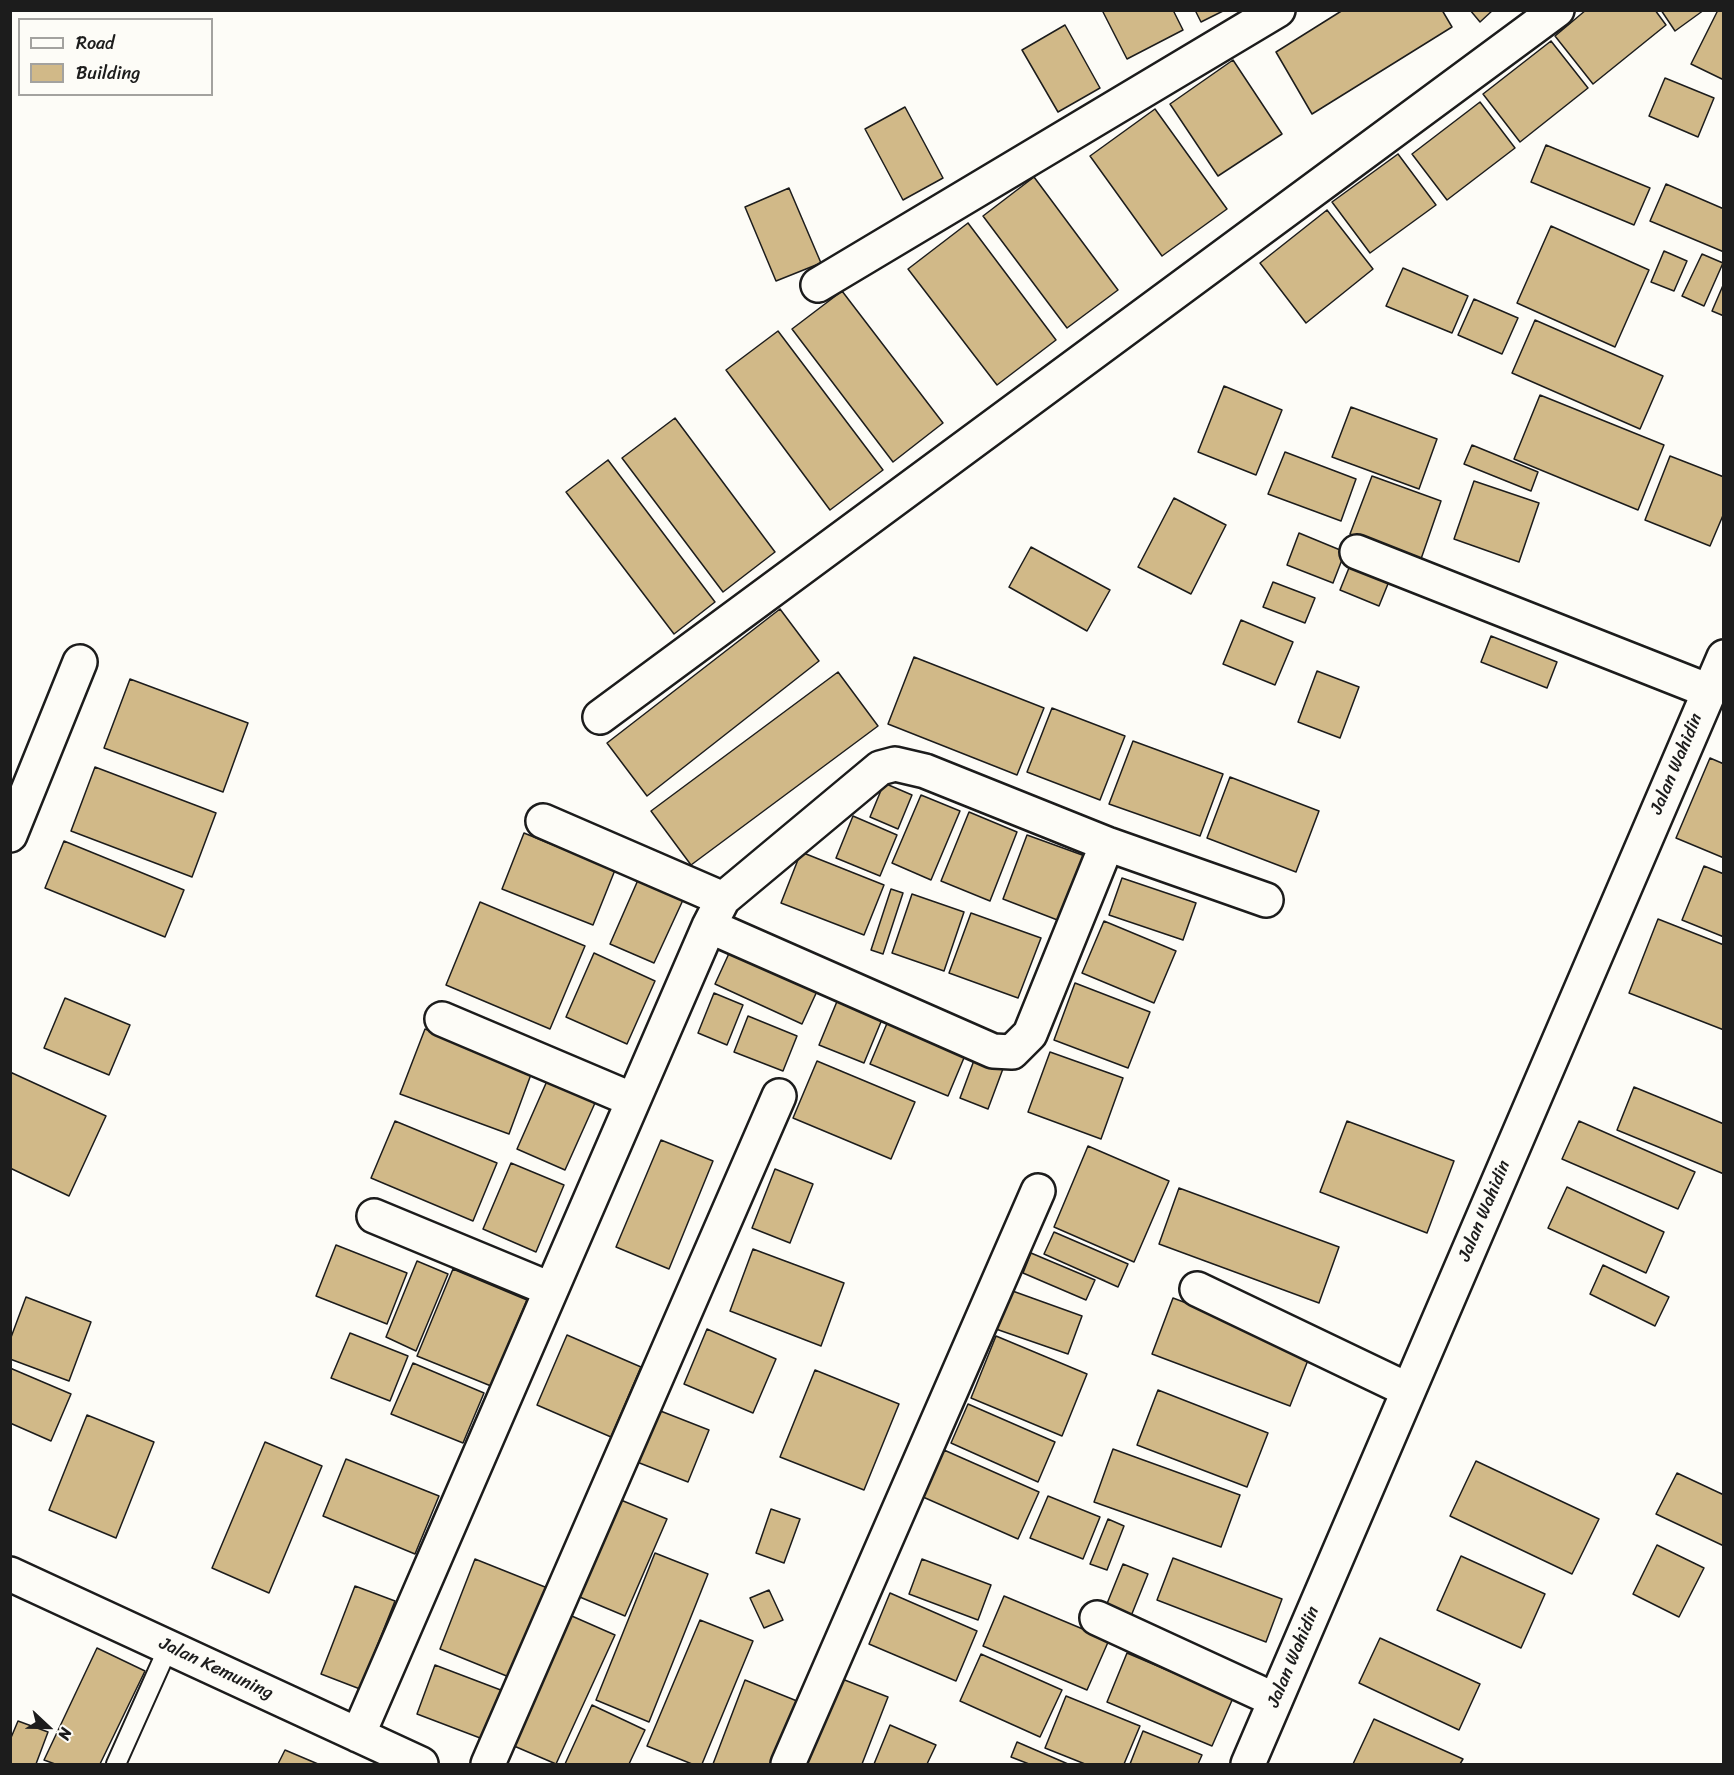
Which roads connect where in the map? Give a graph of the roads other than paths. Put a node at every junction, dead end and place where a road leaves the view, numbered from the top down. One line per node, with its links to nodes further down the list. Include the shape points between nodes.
1 (1278, 10): 3 (street)
2 (1557, 10): 8 (street)
3 (818, 285)
4 (1357, 552): 7 (street)
5 (1724, 657): 7 (street, Jalan Wahidin)
6 (80, 662): 10 (street)
7 (1709, 691): 21 (street, Jalan Wahidin)
8 (600, 717)
9 (543, 821): 13 (street)
10 (10, 835)
11 (1107, 844): 12 (street); 13 (street, via 925,771 895,764 880,768); 13 (street, via 1030,1034 1012,1052 993,1051)
12 (1266, 900)
13 (716, 913): 16 (street)
14 (442, 1019): 16 (street)
15 (779, 1096): 29 (street)
16 (633, 1100): 19 (street)
17 (1038, 1191): 30 (street)
18 (374, 1216): 19 (street)
19 (550, 1289): 26 (street)
20 (1197, 1289): 21 (street)
21 (1408, 1390): 25 (street, Jalan Wahidin)
22 (10, 1574): 24 (street, Jalan Kemuning)
23 (1097, 1618): 25 (street)
24 (168, 1648): 26 (street, Jalan Kemuning); 27 (lane)
25 (1275, 1700): 31 (street, Jalan Wahidin)
26 (357, 1735): 28 (street, Jalan Kemuning)
27 (116, 1764)
28 (421, 1764)
29 (488, 1764)
30 (788, 1764)
31 (1248, 1764)

